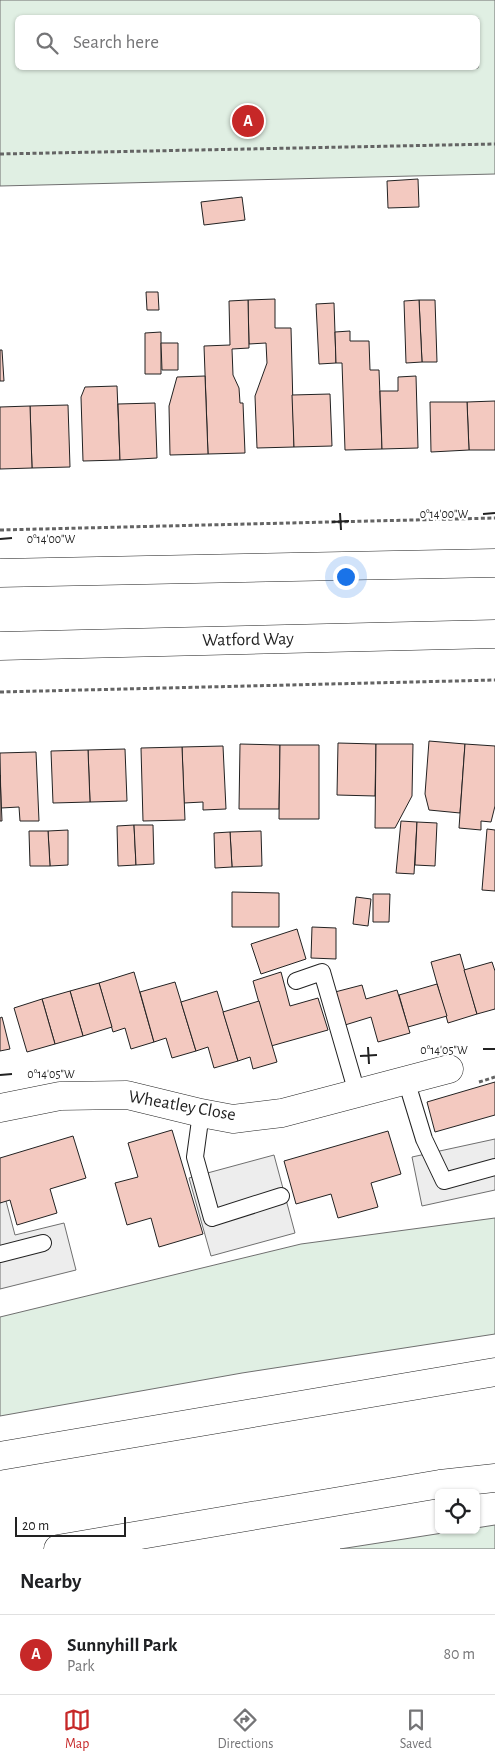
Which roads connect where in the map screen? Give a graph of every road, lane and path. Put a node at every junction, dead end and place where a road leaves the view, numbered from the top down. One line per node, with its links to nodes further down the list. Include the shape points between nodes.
1 (495, 144): 2 (path)
2 (0, 154)
3 (495, 518): 4 (path)
4 (0, 530)
5 (495, 563): 6 (main road)
6 (0, 573)
7 (495, 634): 8 (main road, Watford Way)
8 (0, 646)
9 (495, 680): 10 (path)
10 (0, 692)
11 (296, 981): 14 (lane, via 322,972)
12 (449, 1069): 13 (main road, Wheatley Close)
13 (406, 1080): 14 (main road, Wheatley Close); 17 (lane, via 424,1139 444,1181)
14 (357, 1093): 16 (main road, Wheatley Close, via 282,1113 233,1119)
15 (0, 1108): 16 (main road, Wheatley Close, via 60,1096 127,1095)
16 (201, 1113): 18 (lane, via 196,1157 212,1218)
17 (495, 1168)
18 (281, 1196)
19 (43, 1243): 20 (lane)
20 (0, 1254)
21 (495, 1372): 22 (main road)
22 (0, 1456)
23 (495, 1478): 24 (main road, via 440,1484)
24 (58, 1549)

